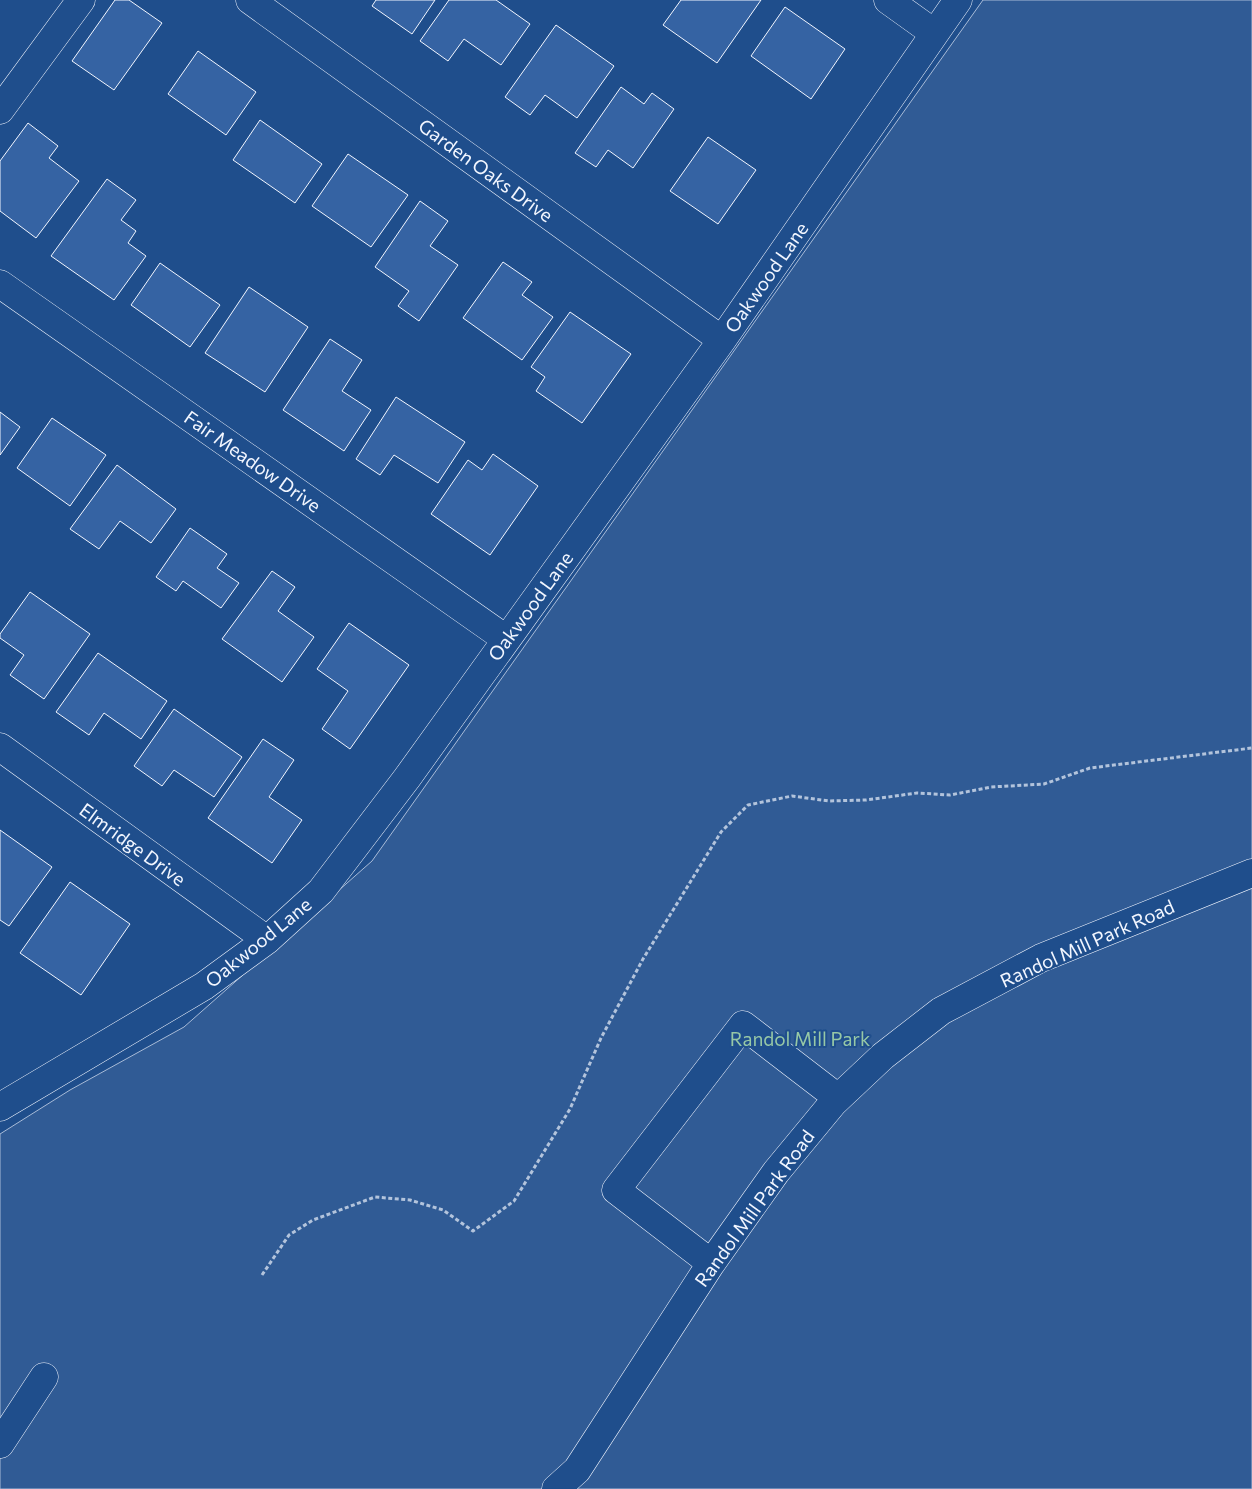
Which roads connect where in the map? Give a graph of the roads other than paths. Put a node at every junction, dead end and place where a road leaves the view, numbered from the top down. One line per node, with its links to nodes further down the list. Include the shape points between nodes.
1 (81, 0): 6 (street)
2 (250, 0): 8 (street, Garden Oaks Drive)
3 (888, 0): 5 (street)
4 (958, 0): 5 (street, Oakwood Lane)
5 (934, 33): 8 (street, Oakwood Lane)
6 (0, 110)
7 (0, 284): 9 (street, Fair Meadow Drive)
8 (722, 340): 9 (street, Oakwood Lane)
9 (506, 638): 12 (street, Oakwood Lane, via 407,778 321,890)
10 (0, 747): 12 (street, Elmridge Drive)
11 (1252, 873): 13 (street, Randol Mill Park Road, via 1041,958 941,1010)
12 (267, 940): 14 (street, Oakwood Lane, via 204,986)
13 (838, 1098): 15 (street, Randol Mill Park Road, via 776,1172); 15 (street, via 743,1025 616,1190)
14 (0, 1108)
15 (711, 1263): 18 (street, Randol Mill Park Road, via 577,1470)
16 (44, 1377): 17 (street)
17 (0, 1444)
18 (556, 1489)

